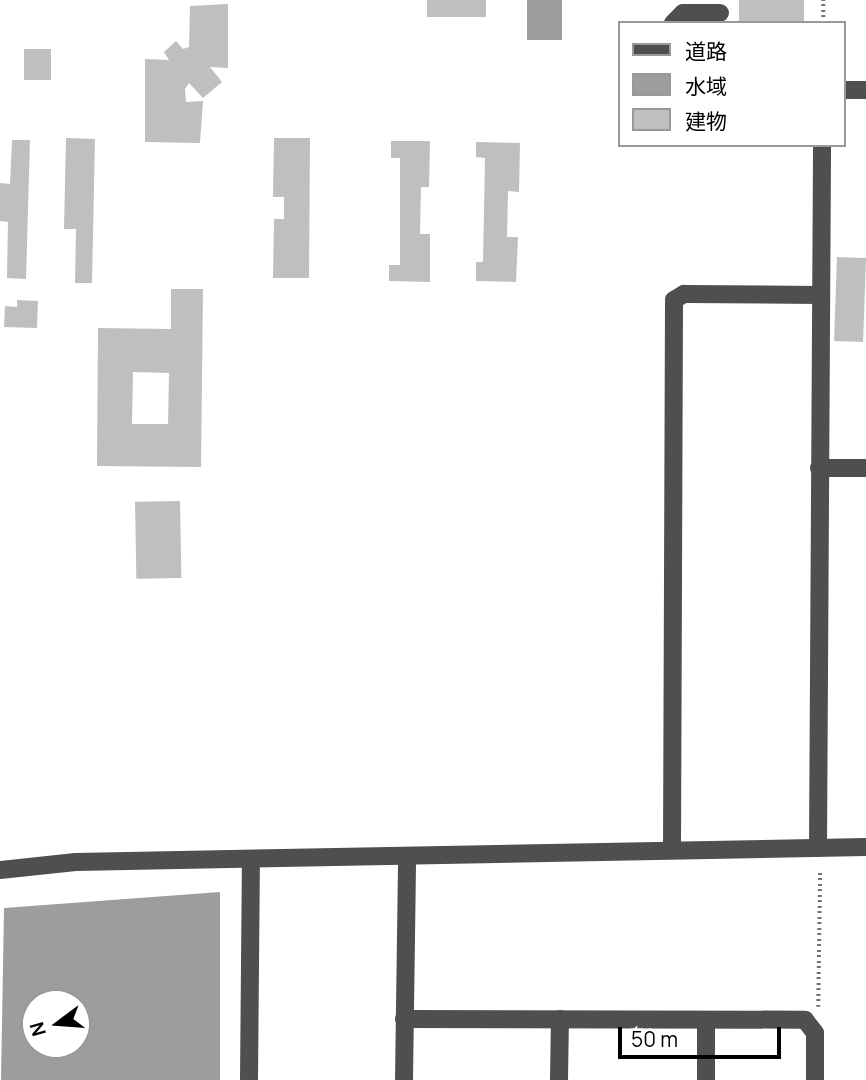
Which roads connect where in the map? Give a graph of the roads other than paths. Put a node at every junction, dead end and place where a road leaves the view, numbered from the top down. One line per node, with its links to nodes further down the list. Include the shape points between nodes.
1 (720, 12): 2 (street, via 683,13)
2 (675, 21)
3 (845, 90): 4 (street)
4 (866, 90)
5 (822, 147): 6 (street)
6 (820, 295): 7 (street); 11 (street, via 684,294 674,300)
7 (819, 468): 8 (street); 10 (street)
8 (866, 468)
9 (866, 847): 10 (street)
10 (818, 848): 11 (street)
11 (672, 850): 12 (street)
12 (407, 856): 13 (street); 15 (street)
13 (251, 860): 14 (street, via 76,862); 18 (street)
14 (0, 870)
15 (404, 1018): 16 (street); 19 (street)
16 (560, 1019): 17 (street); 20 (street)
17 (706, 1020): 21 (street); 22 (street, via 805,1020 813,1026)
18 (249, 1080)
19 (404, 1080)
20 (559, 1080)
21 (706, 1080)
22 (815, 1080)

